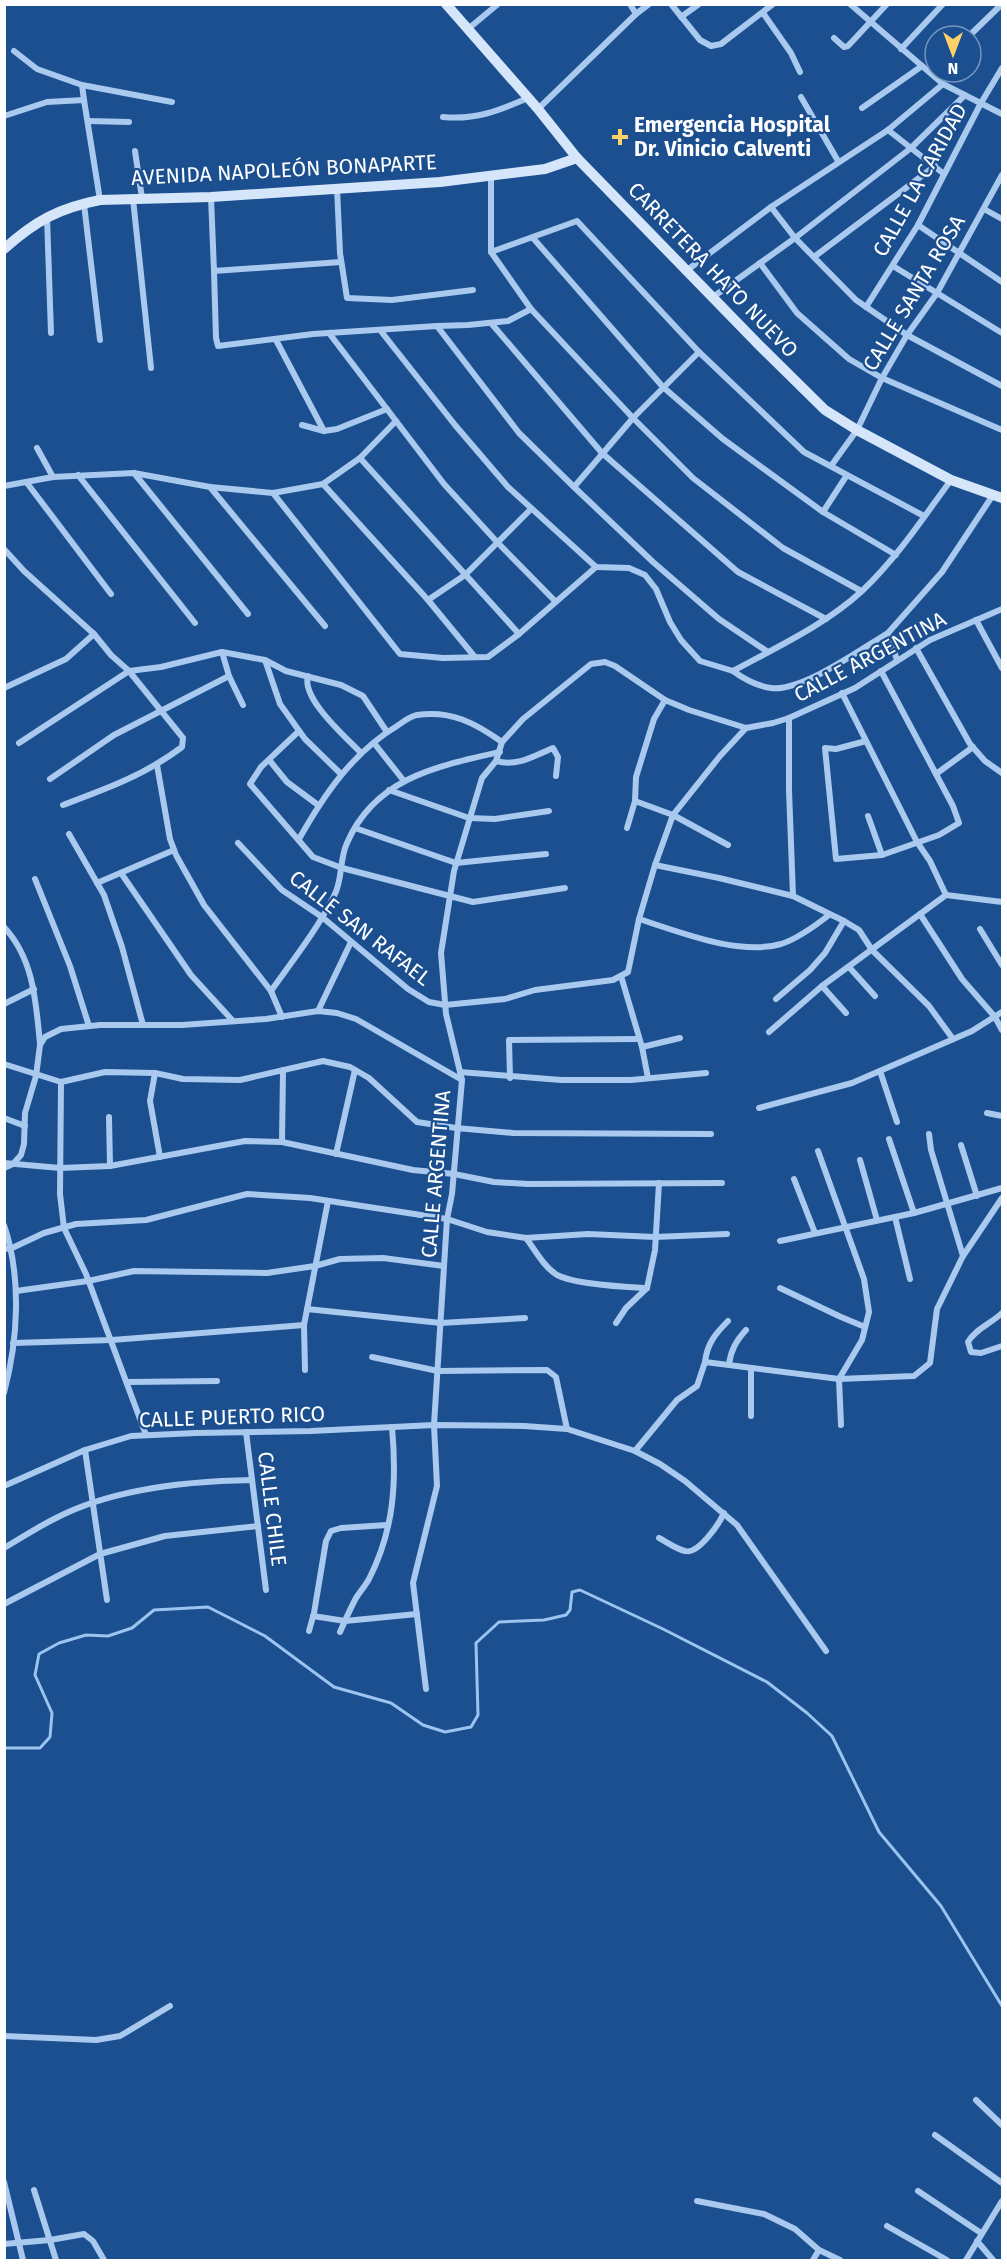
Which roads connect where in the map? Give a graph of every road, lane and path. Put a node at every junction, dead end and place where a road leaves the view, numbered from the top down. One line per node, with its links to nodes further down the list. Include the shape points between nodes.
1 (446, 4): 17 (main road, CARRETERA HATO NUEVO)
2 (498, 4): 17 (street)
3 (630, 4): 13 (street)
4 (649, 4): 13 (street)
5 (671, 4): 14 (street)
6 (699, 4): 14 (street)
7 (773, 4): 12 (street)
8 (850, 4): 15 (street)
9 (886, 4): 15 (street)
10 (943, 4): 19 (street)
11 (1002, 4): 16 (street)
12 (763, 13): 14 (street, via 722,44 711,46 700,40); 23 (street)
13 (636, 14): 33 (street)
14 (681, 17)
15 (870, 23): 18 (street, via 848,46); 19 (street)
16 (981, 24)
17 (467, 30): 28 (main road, CARRETERA HATO NUEVO)
18 (834, 38)
19 (901, 49): 21 (street)
20 (14, 51): 25 (street, via 37,69)
21 (922, 66): 32 (street)
22 (1002, 69): 31 (street, CALLE LA CARIDAD)
23 (800, 72)
24 (943, 84): 26 (street); 39 (street)
25 (82, 85): 29 (street); 30 (street)
26 (965, 95): 31 (street); 40 (street)
27 (801, 97): 43 (street)
28 (528, 98): 33 (main road, CARRETERA HATO NUEVO); 36 (street, via 476,117)
29 (84, 100): 35 (street, via 47,102); 37 (street)
30 (172, 102)
31 (981, 103): 34 (street); 45 (street, CALLE LA CARIDAD)
32 (862, 108)
33 (538, 109): 42 (main road, CARRETERA HATO NUEVO)
34 (1002, 114)
35 (4, 116)
36 (443, 117)
37 (88, 121): 38 (street); 51 (street)
38 (129, 122)
39 (888, 130): 40 (street); 43 (street)
40 (911, 148): 44 (street); 59 (street)
41 (135, 151): 50 (street)
42 (577, 158): 47 (main road, AVENIDA NAPOLEÓN BONAPARTE, via 545,169); 68 (main road, CARRETERA HATO NUEVO)
43 (838, 161): 53 (street)
44 (935, 166): 45 (street); 63 (street)
45 (944, 174): 57 (street, CALLE LA CARIDAD)
46 (1002, 175): 54 (street, CALLE SANTA ROSA)
47 (491, 176): 48 (main road, AVENIDA NAPOLEÓN BONAPARTE); 61 (street)
48 (337, 187): 49 (main road, AVENIDA NAPOLEÓN BONAPARTE); 64 (street)
49 (211, 197): 50 (main road, AVENIDA NAPOLEÓN BONAPARTE); 67 (street)
50 (137, 198): 51 (main road, AVENIDA NAPOLEÓN BONAPARTE); 85 (street)
51 (100, 200): 52 (main road, AVENIDA NAPOLEÓN BONAPARTE)
52 (84, 204): 55 (main road, AVENIDA NAPOLEÓN BONAPARTE); 82 (street)
53 (771, 207): 59 (street); 68 (street)
54 (984, 208): 56 (street); 62 (street, CALLE SANTA ROSA)
55 (46, 216): 60 (main road, AVENIDA NAPOLEÓN BONAPARTE); 78 (street)
56 (1002, 219)
57 (918, 225): 62 (street); 66 (street, CALLE LA CARIDAD)
58 (533, 238): 61 (street); 84 (street, via 577,221); 88 (street)
59 (795, 238): 63 (street); 65 (street)
60 (4, 249)
61 (491, 252): 74 (street)
62 (961, 253): 69 (street); 71 (street, CALLE SANTA ROSA)
63 (814, 257): 73 (street)
64 (341, 262): 67 (street); 70 (street, via 347,298 392,300)
65 (760, 263): 72 (street); 86 (street, via 797,313 849,359)
66 (893, 266): 71 (street); 73 (street, CALLE LA CARIDAD)
67 (214, 271): 83 (street, via 218,346)
68 (686, 272): 72 (main road, CARRETERA HATO NUEVO)
69 (1002, 282)
70 (473, 291)
71 (937, 293): 80 (street); 81 (street, CALLE SANTA ROSA)
72 (713, 297): 93 (main road, CARRETERA HATO NUEVO, via 817,403)
73 (866, 307): 81 (street)
74 (531, 309): 75 (street, via 508,321); 90 (street)
75 (491, 323): 76 (street); 97 (street)
76 (437, 326): 77 (street); 109 (street, via 519,433)
77 (380, 330): 79 (street); 112 (street, via 508,488)
78 (51, 333)
79 (329, 333): 83 (street); 89 (street)
80 (1002, 333)
81 (907, 335): 86 (street, CALLE SANTA ROSA); 87 (street)
82 (100, 340)
83 (276, 340): 95 (street)
84 (699, 352): 88 (street); 99 (street, via 804,452)
85 (151, 368)
86 (882, 378): 93 (street, CALLE SANTA ROSA); 94 (street)
87 (1002, 386)
88 (663, 387): 90 (street); 113 (street, via 723,439)
89 (387, 409): 91 (street); 95 (street)
90 (633, 418): 97 (street); 120 (street, via 693,478 783,548)
91 (396, 421): 98 (street); 115 (street, via 444,484)
92 (302, 425): 95 (street)
93 (857, 430): 99 (street, CALLE SANTA ROSA); 104 (main road, CARRETERA HATO NUEVO)
94 (1002, 430)
95 (324, 431)
96 (37, 448): 103 (street)
97 (602, 453): 109 (street); 126 (street, via 738,572)
98 (360, 458): 106 (street); 119 (street)
99 (831, 466): 101 (street)
100 (134, 473): 102 (street); 108 (street); 125 (street)
101 (847, 475): 113 (street); 114 (street)
102 (78, 476): 103 (street); 128 (street)
103 (53, 477): 105 (street)
104 (951, 480): 111 (main road, CARRETERA HATO NUEVO); 114 (street)
105 (27, 483): 107 (street); 121 (street)
106 (322, 484): 110 (street); 122 (street)
107 (5, 485)
108 (210, 487): 110 (street); 129 (street)
109 (574, 487): 134 (street, via 719,619)
110 (273, 493): 136 (street, via 400,654)
111 (998, 496): 130 (street, via 942,572)
112 (531, 509): 115 (street); 118 (street)
113 (823, 512): 117 (street)
114 (924, 516): 117 (street)
115 (497, 543): 119 (street); 123 (street)
116 (4, 549): 131 (street)
117 (896, 555): 120 (street)
118 (596, 567): 123 (street); 141 (street, via 629,568 645,575 681,640 700,661)
119 (465, 575): 122 (street); 132 (street)
120 (861, 591): 126 (street)
121 (111, 594)
122 (428, 600): 136 (street)
123 (555, 601): 132 (street)
124 (1002, 609): 127 (street, CALLE ARGENTINA)
125 (248, 614)
126 (826, 619): 134 (street)
127 (976, 620): 133 (street, CALLE ARGENTINA); 139 (street)
128 (195, 623)
129 (325, 626)
130 (888, 633): 138 (street); 141 (street, via 810,679 789,687 772,688 745,680)
131 (94, 634): 140 (street); 145 (street, via 66,659)
132 (519, 634): 136 (street, via 488,657)
133 (916, 648): 138 (street, CALLE ARGENTINA); 158 (street)
134 (768, 651): 141 (street)
135 (222, 652): 137 (street); 140 (street); 143 (street)
136 (474, 656)
137 (264, 660): 144 (street); 152 (street, via 280,704)
138 (897, 660): 142 (street, CALLE ARGENTINA)
139 (1002, 668)
140 (129, 671): 149 (street); 156 (street)
141 (733, 671)
142 (881, 671): 146 (street, CALLE ARGENTINA); 166 (street)
143 (229, 676): 148 (street); 149 (street)
144 (308, 676): 153 (street, via 363,696); 160 (street, via 308,688 324,715)
145 (4, 688)
146 (842, 693): 150 (street, CALLE ARGENTINA); 154 (street)
147 (665, 700): 151 (street, CALLE ARGENTINA); 155 (street, CALLE ARGENTINA, via 615,666 605,662 591,664 523,719); 171 (street, via 654,719 636,777)
148 (243, 705)
149 (162, 710): 163 (street, via 183,738 182,747); 168 (street, via 114,735)
150 (789, 718): 151 (street, CALLE ARGENTINA); 196 (street)
151 (746, 728): 175 (street)
152 (299, 731): 161 (street); 165 (street)
153 (387, 732): 155 (street, via 415,715 456,716 479,725); 157 (street)
154 (866, 741): 182 (street); 187 (street, via 825,748 836,859)
155 (502, 742): 159 (street, CALLE ARGENTINA)
156 (19, 743)
157 (374, 743): 160 (street); 169 (street)
158 (973, 747): 164 (street); 166 (street)
159 (500, 752): 162 (street, CALLE ARGENTINA); 169 (street, via 439,765)
160 (361, 753): 165 (street)
161 (270, 761): 173 (street, via 287,782); 181 (street, via 250,784)
162 (496, 761): 167 (street, via 517,763 553,748 558,757); 177 (street, CALLE ARGENTINA, via 482,778)
163 (157, 765): 172 (street); 185 (street)
164 (1002, 773)
165 (341, 774): 173 (street)
166 (936, 774): 182 (street, via 958,823)
167 (556, 776)
168 (50, 779)
169 (404, 781): 170 (street)
170 (389, 790): 177 (street); 178 (street)
171 (635, 801): 175 (street); 179 (street)
172 (63, 805)
173 (318, 805): 181 (street)
174 (549, 811): 177 (street, via 495,819)
175 (673, 815): 184 (street); 189 (street)
176 (868, 816): 187 (street)
177 (469, 818): 188 (street, CALLE ARGENTINA)
178 (355, 828): 188 (street); 190 (street, via 345,846)
179 (627, 828)
180 (69, 834): 193 (street)
181 (299, 840): 190 (street, via 313,857)
182 (917, 842): 187 (street); 195 (street)
183 (238, 843): 201 (street, CALLE SAN RAFAEL, via 282,890)
184 (728, 845)
185 (174, 850): 191 (street); 213 (street, via 204,905)
186 (546, 854): 188 (street)
187 (882, 855)
188 (456, 863): 197 (street, CALLE ARGENTINA)
189 (655, 865): 196 (street); 202 (street)
190 (342, 868): 197 (street); 201 (street, via 335,894)
191 (121, 873): 193 (street); 223 (street, via 191,975)
192 (35, 879): 225 (street)
193 (98, 884): 224 (street, via 122,947)
194 (565, 888): 197 (street, via 473,902)
195 (946, 895): 198 (street); 199 (street)
196 (793, 896): 200 (street)
197 (450, 897): 217 (street, CALLE ARGENTINA, via 441,953)
198 (1002, 902)
199 (920, 914): 207 (street); 222 (street, via 962,979)
200 (829, 915): 202 (street, via 781,944 756,946 703,939); 203 (street)
201 (322, 917): 206 (street, CALLE SAN RAFAEL); 213 (street)
202 (639, 919): 210 (street, via 628,972)
203 (844, 921): 207 (street, via 859,930); 215 (street, via 818,962)
204 (4, 927): 212 (street, via 16,940)
205 (980, 929): 208 (street)
206 (351, 942): 217 (street, CALLE SAN RAFAEL, via 408,989 429,1002); 218 (street)
207 (872, 950): 209 (street); 230 (street, via 929,1006)
208 (1002, 965)
209 (849, 967): 211 (street); 214 (street)
210 (621, 976): 217 (street, CALLE SAN RAFAEL, via 505,999); 229 (street)
211 (822, 986): 220 (street); 227 (street)
212 (34, 989): 216 (street); 231 (street)
213 (271, 991): 221 (street)
214 (875, 996)
215 (776, 999)
216 (4, 1004)
217 (445, 1005): 240 (street, CALLE ARGENTINA)
218 (318, 1011): 221 (street); 240 (street, via 356,1019)
219 (1002, 1012): 222 (street)
220 (846, 1013)
221 (282, 1017): 223 (street)
222 (996, 1017): 226 (street); 230 (street)
223 (233, 1021): 224 (street)
224 (143, 1025): 225 (street)
225 (89, 1026): 231 (street, via 61,1029 45,1037)
226 (1002, 1030)
227 (769, 1032)
228 (681, 1038): 232 (street)
229 (639, 1039): 232 (street); 241 (street, via 509,1040)
230 (952, 1039): 236 (street)
231 (40, 1045): 239 (street)
232 (642, 1047): 242 (street)
233 (4, 1064): 239 (street)
234 (283, 1070): 235 (street, via 323,1061); 237 (street, via 240,1080 183,1079); 255 (street)
235 (355, 1070): 251 (street, via 417,1122); 258 (street)
236 (880, 1071): 244 (street, via 852,1083); 249 (street)
237 (155, 1073): 243 (street, via 105,1072); 259 (street, via 150,1101)
238 (706, 1073): 242 (street)
239 (36, 1076): 243 (street); 250 (street)
240 (461, 1076): 241 (street); 251 (street, CALLE ARGENTINA)
241 (510, 1078): 242 (street)
242 (648, 1078)
243 (61, 1082): 265 (street)
244 (759, 1108)
245 (987, 1113): 246 (street)
246 (1002, 1116)
247 (109, 1117): 263 (street)
248 (4, 1118): 250 (street)
249 (897, 1122)
250 (25, 1126): 262 (street, via 21,1155)
251 (456, 1128): 252 (street, via 513,1133); 266 (street, CALLE ARGENTINA)
252 (711, 1134)
253 (929, 1134): 274 (street)
254 (889, 1139): 275 (street)
255 (282, 1142): 258 (street); 259 (street, via 245,1141)
256 (961, 1145): 271 (street)
257 (818, 1151): 280 (street)
258 (336, 1154): 266 (street)
259 (159, 1157): 263 (street)
260 (860, 1160): 278 (street)
261 (4, 1163): 262 (street)
262 (13, 1164): 264 (street); 265 (street)
263 (110, 1166): 265 (street)
264 (4, 1168)
265 (60, 1168): 281 (street)
266 (453, 1174): 268 (street, via 528,1184); 277 (street, CALLE ARGENTINA)
267 (794, 1179): 282 (street)
268 (659, 1183): 269 (street); 284 (street)
269 (722, 1183)
270 (1002, 1188): 271 (street)
271 (977, 1196): 274 (street)
272 (1002, 1198): 289 (street)
273 (328, 1201): 277 (street); 281 (street, via 247,1194 146,1220); 290 (street)
274 (946, 1204): 275 (street); 289 (street)
275 (914, 1213): 276 (street)
276 (895, 1216): 278 (street); 292 (street)
277 (447, 1219): 285 (street, via 487,1232); 291 (street, CALLE ARGENTINA)
278 (877, 1220): 280 (street)
279 (4, 1225): 287 (street)
280 (846, 1227): 282 (street); 306 (street, via 864,1279 869,1312)
281 (64, 1228): 287 (street); 293 (street)
282 (815, 1233): 286 (street)
283 (727, 1234): 284 (street)
284 (655, 1237): 285 (street, via 588,1234); 294 (street)
285 (526, 1238): 294 (street, via 557,1274 573,1280)
286 (780, 1241)
287 (12, 1248): 288 (street); 296 (street)
288 (4, 1249)
289 (963, 1256): 319 (street, via 937,1309 930,1363 914,1376)
290 (315, 1266): 291 (street, via 340,1259 383,1258); 293 (street, via 267,1273 134,1271); 297 (street)
291 (444, 1266): 301 (street, CALLE ARGENTINA)
292 (910, 1279)
293 (88, 1281): 296 (street); 308 (street)
294 (647, 1288): 302 (street)
295 (780, 1288): 306 (street)
296 (16, 1292): 304 (street)
297 (307, 1309): 301 (street); 305 (street)
298 (1002, 1313): 310 (street, via 968,1342 971,1352 977,1353)
299 (525, 1318): 301 (street)
300 (728, 1321): 314 (street, via 707,1348)
301 (441, 1323): 318 (street, CALLE ARGENTINA)
302 (616, 1323)
303 (4, 1324): 304 (street)
304 (15, 1325): 309 (street)
305 (304, 1325): 308 (street); 317 (street)
306 (865, 1327): 319 (street, via 862,1340)
307 (746, 1330): 315 (street, via 737,1340)
308 (112, 1340): 309 (street); 321 (street)
309 (13, 1343): 313 (street)
310 (1002, 1346)
311 (372, 1357): 318 (street)
312 (4, 1361): 313 (street)
313 (12, 1361): 322 (street)
314 (705, 1362): 315 (street); 331 (street, via 697,1386 677,1400)
315 (729, 1364): 316 (street)
316 (751, 1368): 319 (street); 323 (street)
317 (305, 1370)
318 (438, 1371): 324 (street, CALLE ARGENTINA); 327 (street, via 547,1370 556,1377)
319 (839, 1379): 325 (street)
320 (217, 1381): 321 (street)
321 (127, 1382): 329 (street)
322 (4, 1393)
323 (751, 1416)
324 (434, 1425): 326 (street, CALLE PUERTO RICO); 327 (street, CALLE PUERTO RICO); 344 (street, CALLE ARGENTINA, via 436,1486 413,1583)
325 (841, 1425)
326 (392, 1427): 328 (street, CALLE PUERTO RICO); 336 (street, via 393,1512)
327 (567, 1429): 331 (street, CALLE PUERTO RICO)
328 (246, 1432): 329 (street, CALLE PUERTO RICO); 332 (street, CALLE CHILE)
329 (146, 1435): 330 (street, CALLE PUERTO RICO)
330 (85, 1450): 333 (street, CALLE PUERTO RICO); 334 (street)
331 (635, 1451): 335 (street, CALLE PUERTO RICO, via 685,1481)
332 (252, 1480): 334 (street, via 192,1482); 337 (street, CALLE CHILE)
333 (4, 1486)
334 (93, 1503): 339 (street, via 57,1517); 340 (street)
335 (724, 1513): 338 (street, via 694,1550 685,1551); 349 (street, CALLE PUERTO RICO, via 737,1525)
336 (387, 1525): 345 (street, via 331,1531); 346 (street, via 368,1581)
337 (258, 1526): 340 (street, via 165,1536); 341 (street, CALLE CHILE)
338 (659, 1538)
339 (4, 1548)
340 (100, 1554): 342 (street); 343 (street)
341 (266, 1590)
342 (107, 1600)
343 (4, 1604)
344 (417, 1614): 346 (street); 350 (street, CALLE ARGENTINA)
345 (313, 1616): 346 (street); 347 (street)
346 (345, 1621): 348 (street)
347 (309, 1631)
348 (340, 1632)
349 (826, 1651)
350 (426, 1689)
351 (171, 2006): 352 (street, via 120,2036 96,2040)
352 (4, 2036)
353 (976, 2100): 354 (street)
354 (1002, 2125)
355 (935, 2135): 357 (street)
356 (4, 2182): 366 (street)
357 (1002, 2183)
358 (34, 2190): 364 (street)
359 (918, 2191): 363 (street)
360 (697, 2201): 368 (street, via 764,2214 795,2229)
361 (1002, 2202): 363 (street)
362 (887, 2226): 374 (street)
363 (981, 2234): 365 (street)
364 (50, 2240): 366 (street); 370 (street); 371 (street, via 84,2234)
365 (977, 2241): 375 (street); 376 (street)
366 (18, 2243): 367 (street); 369 (street)
367 (4, 2244)
368 (819, 2250): 372 (street); 373 (street)
369 (23, 2260)
370 (56, 2260)
371 (104, 2260)
372 (813, 2260)
373 (840, 2260)
374 (947, 2260)
375 (966, 2260)
376 (993, 2260)

